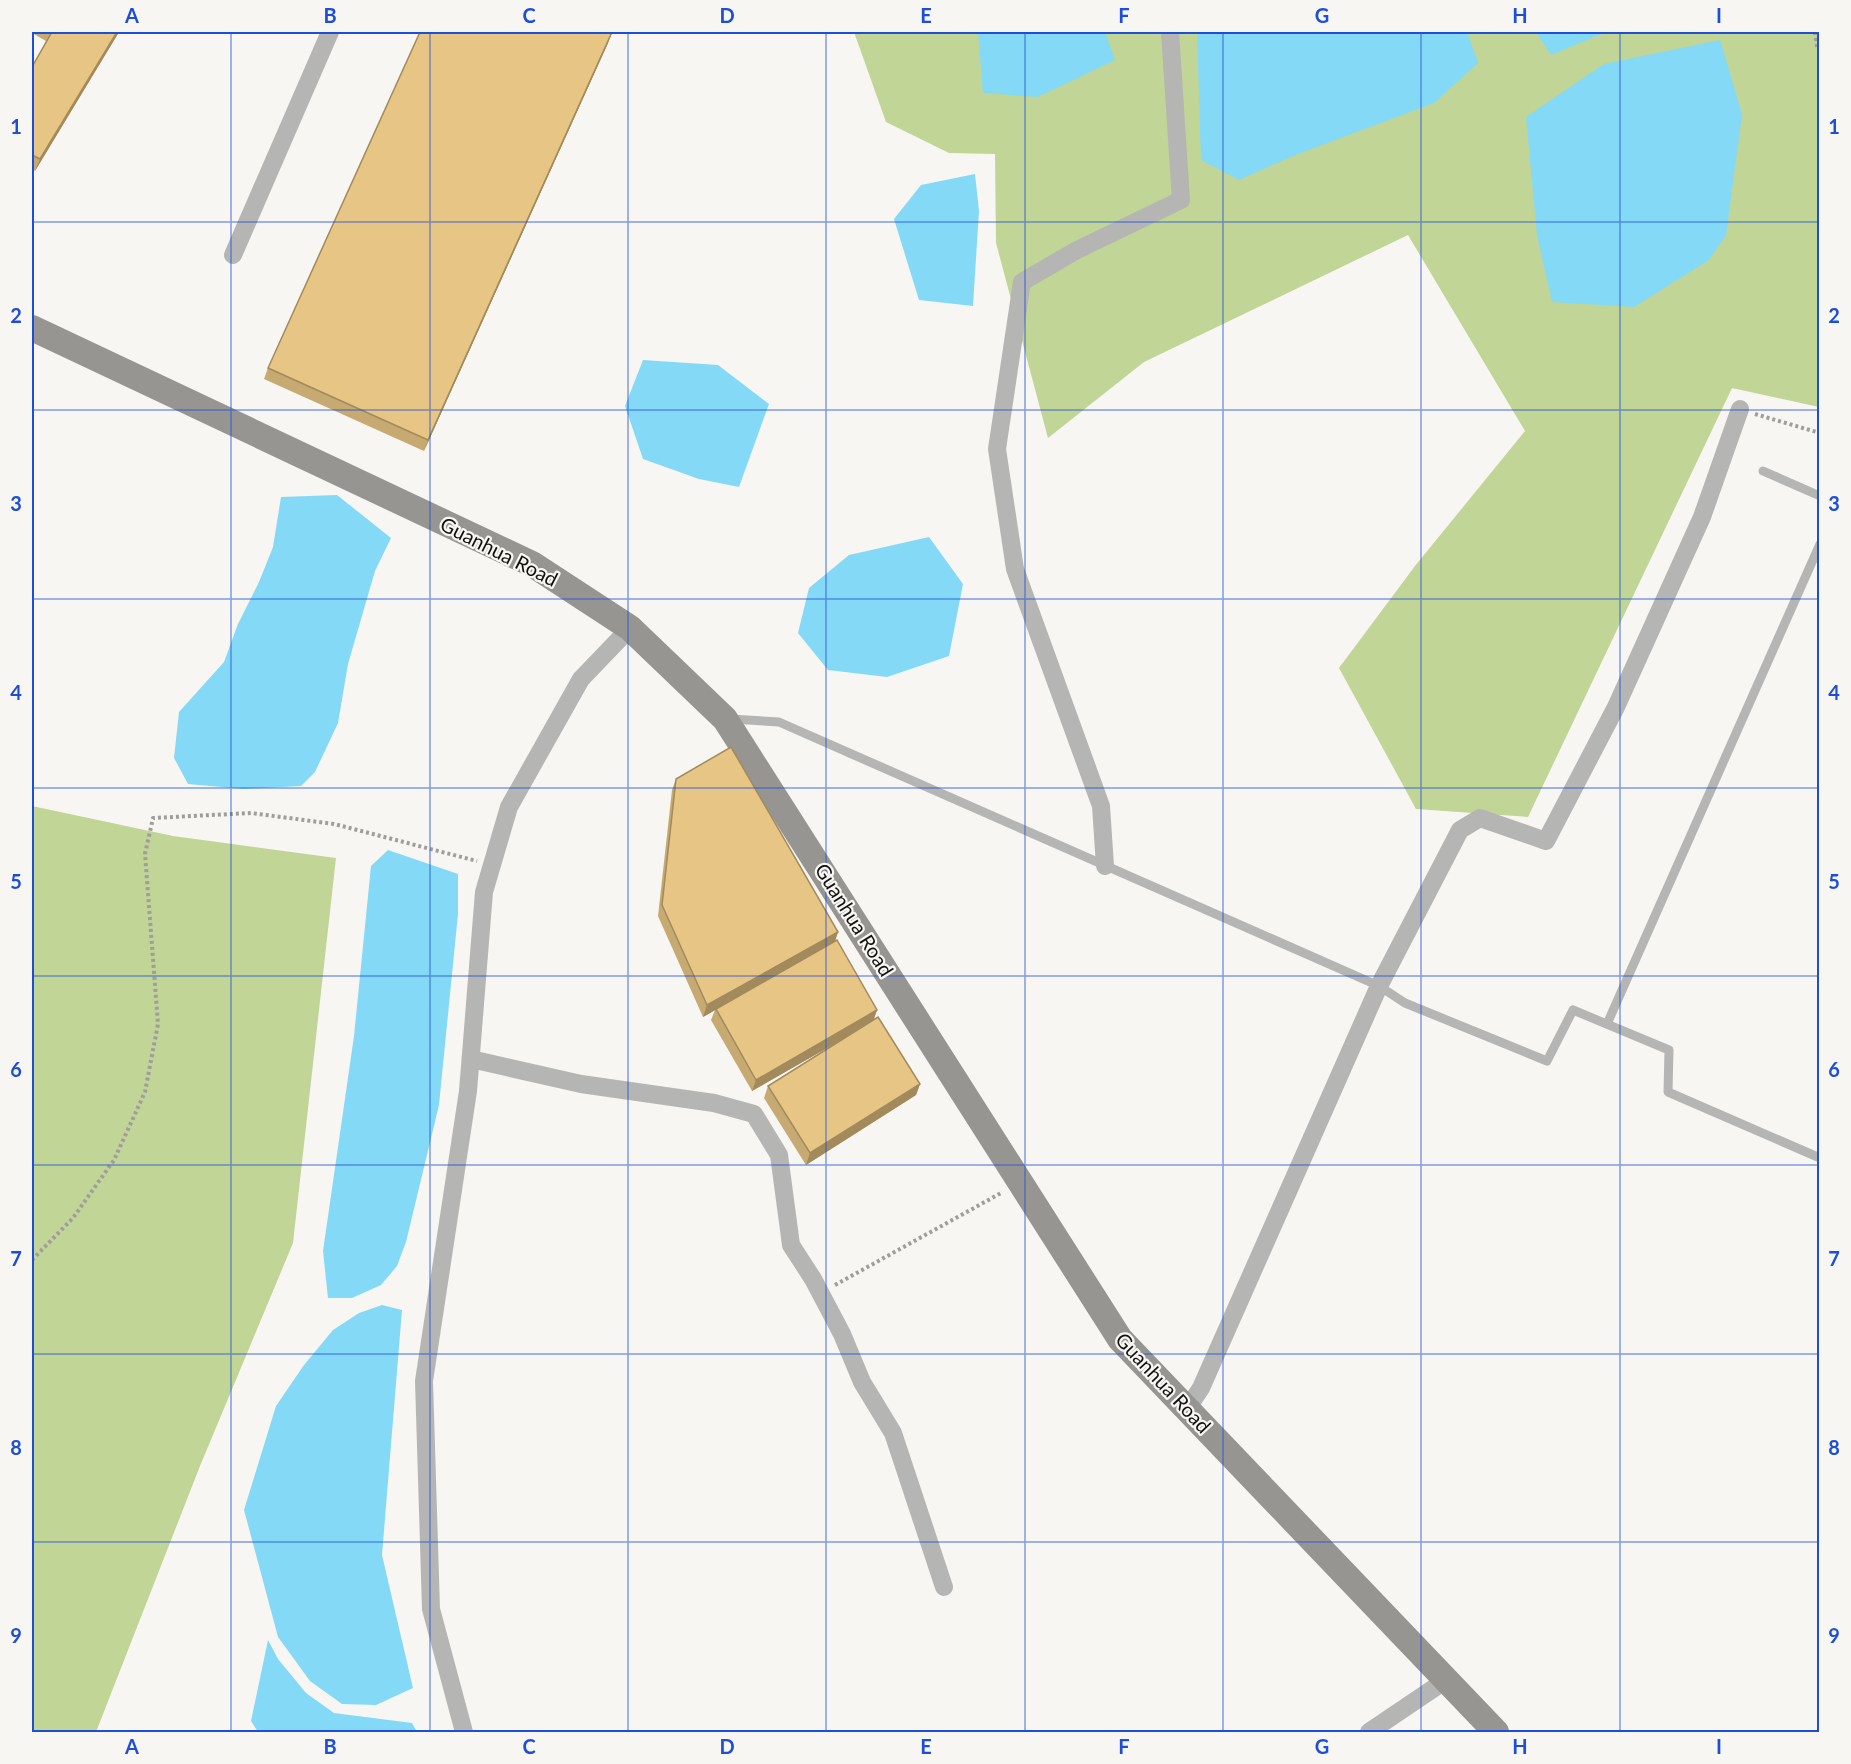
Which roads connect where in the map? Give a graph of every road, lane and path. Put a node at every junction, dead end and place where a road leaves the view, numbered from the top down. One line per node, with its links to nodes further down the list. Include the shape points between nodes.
1 (330, 32): 5 (street)
2 (1170, 32): 15 (street, via 1181,200 1077,250 1022,282 997,449 1015,569 1101,807)
3 (1815, 32): 4 (path)
4 (1820, 49)
5 (233, 255)
6 (32, 328): 12 (main road, Guanhua Road, via 532,564)
7 (1740, 409): 8 (path); 16 (street, via 1688,549 1616,707 1546,841 1480,818 1460,830)
8 (1820, 433)
9 (1763, 471): 10 (lane)
10 (1820, 496)
11 (1820, 544): 17 (lane)
12 (630, 628): 13 (main road, Guanhua Road); 14 (street, via 581,679 509,807)
13 (725, 719): 15 (lane, via 779,722); 20 (main road, Guanhua Road)
14 (492, 865): 18 (street, via 484,892); 21 (path, via 334,824 251,813 153,818 145,854 158,1023 145,1092 114,1160 73,1218)
15 (1105, 866): 16 (lane)
16 (1379, 986): 17 (lane, via 1405,1003 1547,1061 1573,1010); 23 (street, via 1206,1378)
17 (1607, 1024): 19 (lane, via 1669,1050 1668,1092)
18 (471, 1059): 22 (street, via 581,1084 714,1103 754,1114 779,1155 790,1245); 26 (street, via 424,1381 431,1609)
19 (1820, 1158)
20 (1020, 1183): 22 (path); 23 (main road, Guanhua Road, via 1119,1339)
21 (32, 1260)
22 (821, 1293): 24 (street, via 862,1382 892,1433)
23 (1186, 1409): 25 (main road, Guanhua Road)
24 (944, 1587)
25 (1446, 1680): 27 (street); 28 (main road, Guanhua Road)
26 (464, 1732)
27 (1369, 1732)
28 (1496, 1732)

